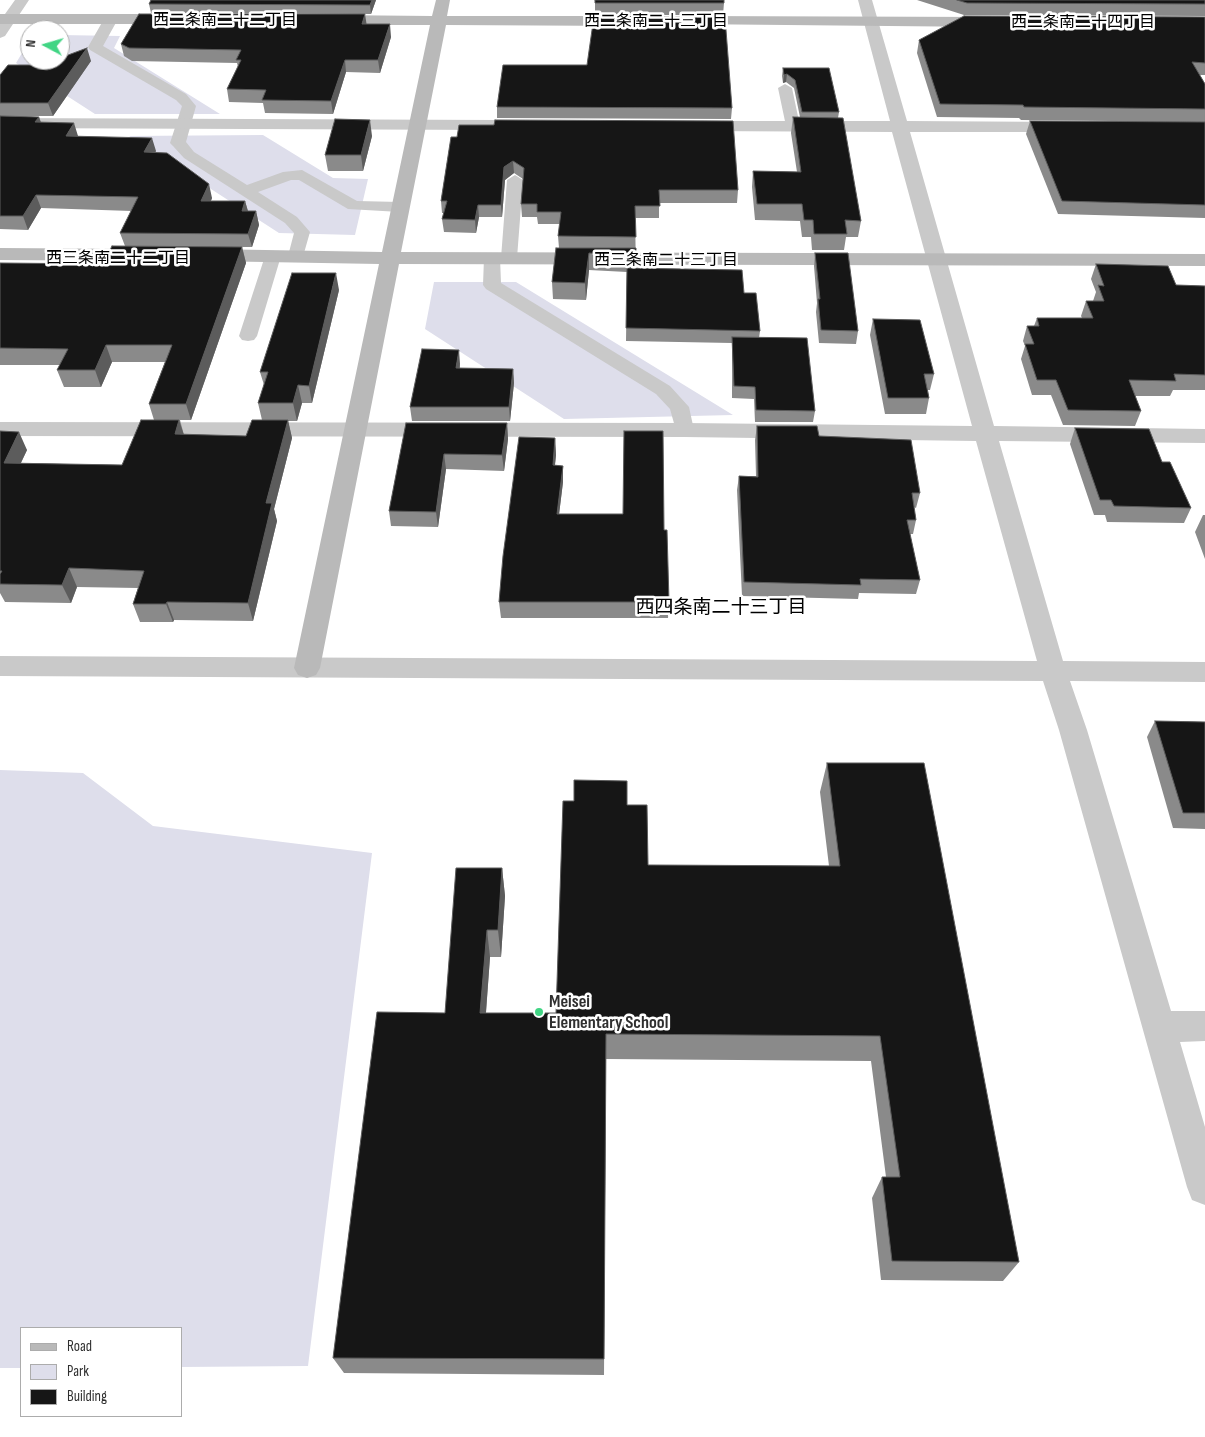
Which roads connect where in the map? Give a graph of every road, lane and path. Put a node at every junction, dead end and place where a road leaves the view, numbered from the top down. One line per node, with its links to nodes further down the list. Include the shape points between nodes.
1 (22, 0): 4 (street)
2 (441, 10): 7 (street); 8 (street); 15 (street)
3 (868, 11): 9 (street); 10 (street); 19 (street)
4 (5, 19): 5 (street); 11 (street)
5 (112, 19): 6 (street); 14 (lane, via 95,47 180,98 189,106)
6 (191, 20)
7 (310, 20)
8 (648, 21)
9 (677, 21)
10 (1002, 22)
11 (0, 32)
12 (785, 88): 18 (lane)
13 (0, 123): 14 (street)
14 (184, 124): 15 (street); 22 (lane, via 178,143 189,155)
15 (418, 125): 16 (street); 23 (street)
16 (517, 125)
17 (674, 126): 18 (street)
18 (793, 126): 19 (street)
19 (900, 126): 20 (street); 31 (street)
20 (1087, 127)
21 (515, 180): 30 (lane)
22 (246, 191): 23 (lane, via 289,175 302,175 354,206); 28 (lane, via 290,220 302,232)
23 (400, 207): 29 (street)
24 (0, 254): 25 (street)
25 (166, 255)
26 (185, 255): 27 (street)
27 (273, 256): 28 (street); 33 (lane)
28 (296, 256): 29 (street)
29 (390, 258): 30 (street); 36 (street)
30 (500, 258): 31 (street); 35 (lane, via 492,285 663,390 679,407)
31 (936, 259): 32 (street); 37 (street)
32 (1205, 260)
33 (248, 336)
34 (0, 429): 36 (street)
35 (684, 430): 36 (street); 37 (street)
36 (355, 431): 40 (street)
37 (986, 434): 38 (street); 41 (street)
38 (1205, 436)
39 (0, 666): 40 (street)
40 (307, 668): 41 (street)
41 (1053, 672): 42 (street); 43 (street)
42 (1205, 672)
43 (1158, 1026): 44 (street); 45 (street)
44 (1205, 1026)
45 (1205, 1187)

